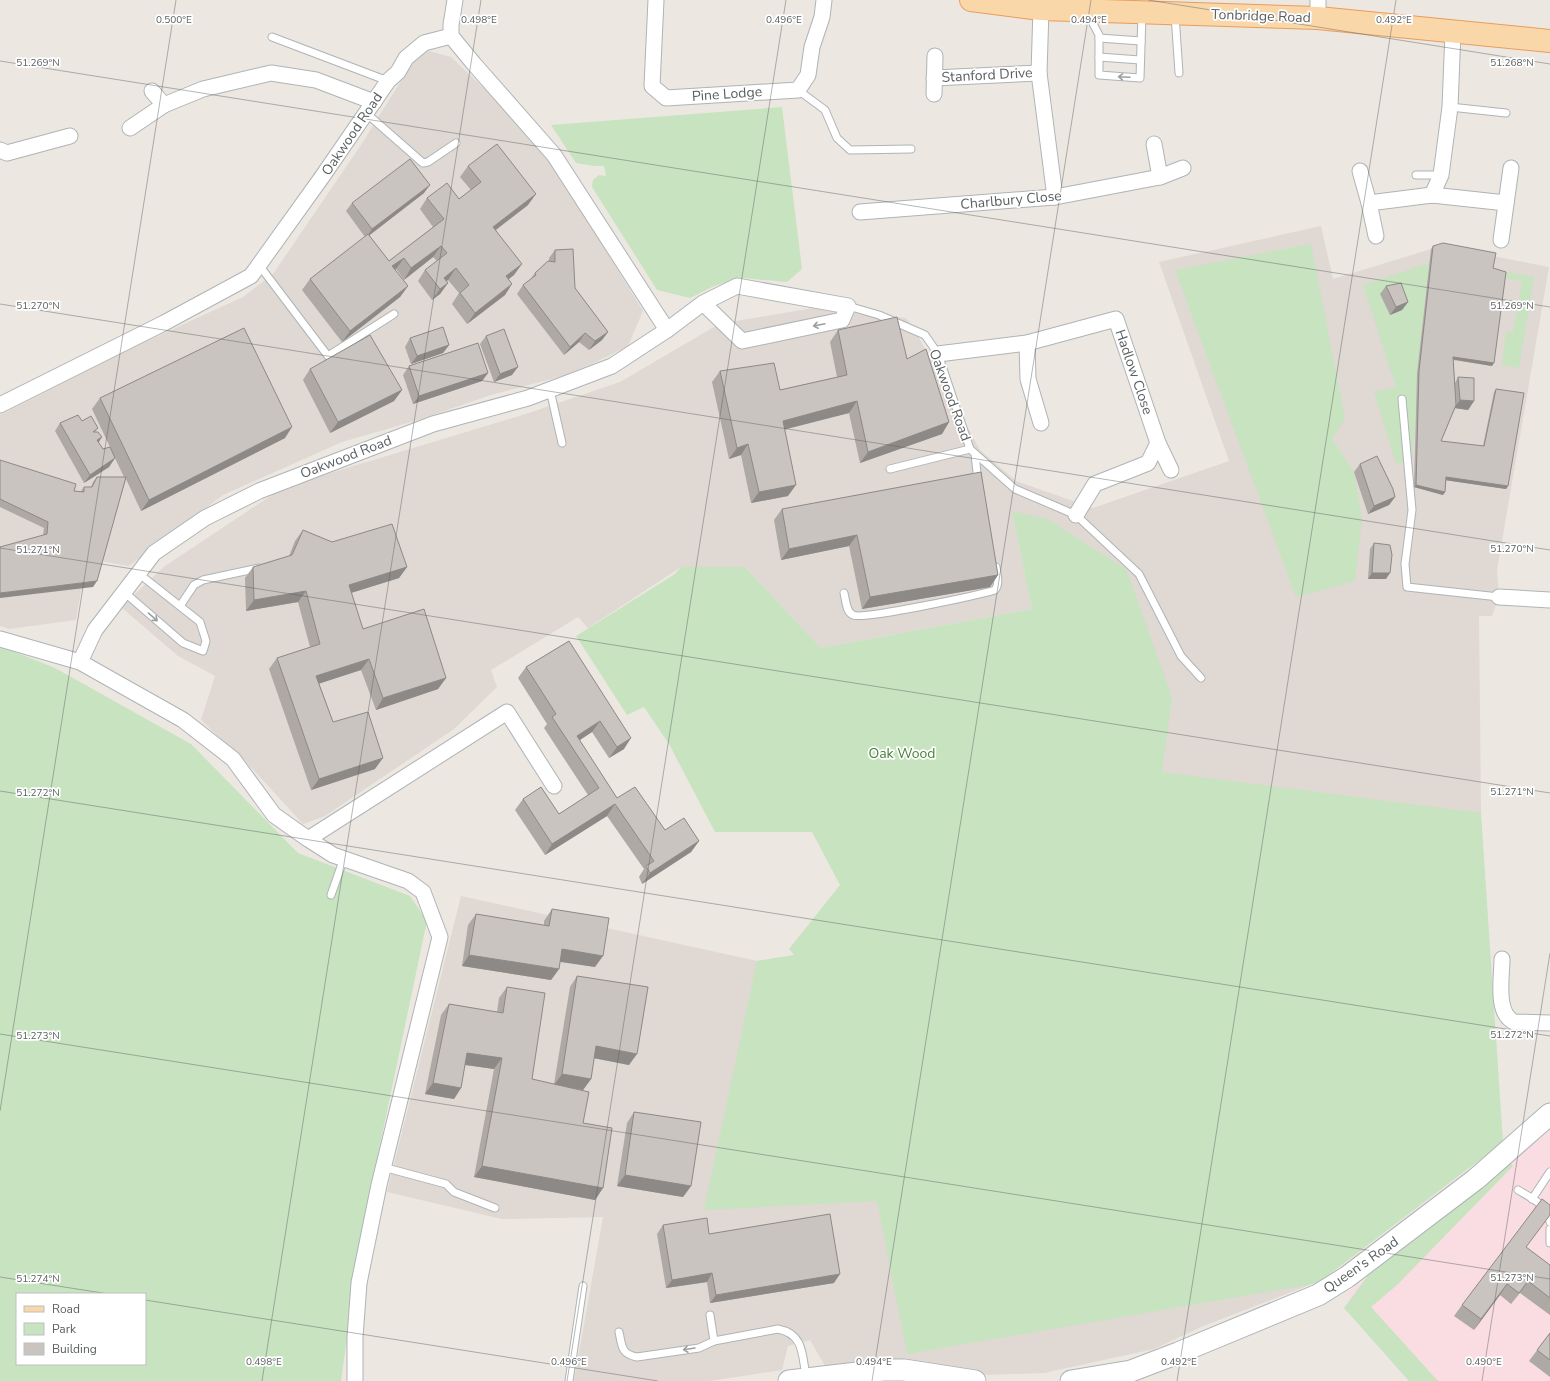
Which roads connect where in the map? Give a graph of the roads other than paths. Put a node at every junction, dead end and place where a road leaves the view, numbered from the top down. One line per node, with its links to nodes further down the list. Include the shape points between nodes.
1 (455, 0): 11 (street)
2 (656, 0): 23 (street, Pine Lodge, via 652,86 666,98)
3 (824, 0): 23 (street, via 808,75)
4 (971, 0): 5 (main road, Tonbridge Road)
5 (1041, 9): 7 (main road, Tonbridge Road); 20 (street, Stanford Drive)
6 (1318, 9): 9 (main road, Tonbridge Road); 10 (main road, Tonbridge Road)
7 (1086, 10): 8 (main road, Tonbridge Road); 13 (lane)
8 (1142, 12): 9 (main road, Tonbridge Road); 15 (lane)
9 (1174, 13): 19 (lane)
10 (1453, 32): 14 (main road, Tonbridge Road); 27 (street)
11 (452, 36): 22 (street, Oakwood Road, via 424,43 406,58 398,72); 53 (street, via 554,155)
12 (272, 37): 22 (lane)
13 (1099, 38): 15 (lane); 17 (lane)
14 (1550, 41)
15 (1141, 42): 18 (lane)
16 (935, 56): 21 (street, Stanford Drive)
17 (1099, 57): 18 (lane); 18 (lane, one-way to 17, via 1140,78 1099,76)
18 (1140, 60)
19 (1179, 72)
20 (1039, 73): 21 (street, Stanford Drive); 43 (street, Stanford Drive)
21 (934, 78): 25 (street, Stanford Drive)
22 (388, 81): 28 (street, Oakwood Road)
23 (798, 90): 34 (lane, via 825,110 837,138 850,150)
24 (152, 91): 26 (street)
25 (934, 94)
26 (164, 105): 28 (street, via 203,89 272,73 316,80); 30 (street)
27 (1450, 107): 29 (lane); 40 (street)
28 (370, 108): 32 (lane, via 423,163); 49 (street, Oakwood Road)
29 (1506, 113)
30 (130, 128)
31 (70, 136): 35 (street, via 7,153)
32 (456, 143)
33 (1154, 144): 41 (street)
34 (911, 149)
35 (0, 150)
36 (1183, 168): 41 (street, Charlbury Close)
37 (1511, 168): 45 (street)
38 (1360, 171): 44 (street)
39 (1416, 174): 40 (lane)
40 (1441, 175): 42 (street)
41 (1160, 177): 43 (street, Charlbury Close)
42 (1432, 195): 44 (street); 45 (street)
43 (1055, 197): 46 (street, Charlbury Close)
44 (1369, 203): 47 (street)
45 (1506, 203): 48 (street)
46 (860, 212)
47 (1376, 236)
48 (1501, 240)
49 (259, 265): 52 (lane, via 328,356); 58 (street, Oakwood Road, via 251,276 171,320)
50 (703, 303): 51 (street, Oakwood Road, via 736,286); 51 (street, one-way to 50, via 842,320 742,341); 53 (street, Oakwood Road)
51 (848, 306): 55 (lane, Oakwood Road, via 879,314 925,335)
52 (394, 314)
53 (667, 330): 56 (street, Oakwood Road, via 612,366)
54 (1027, 343): 55 (street, Hadlow Close); 59 (street, via 1028,380); 61 (street, Hadlow Close, via 1116,319)
55 (938, 354): 62 (lane, Oakwood Road)
56 (550, 390): 60 (lane); 69 (street, Oakwood Road, via 433,424 259,491 205,518 154,553)
57 (1402, 399): 72 (lane, via 1412,510 1405,564 1407,587)
58 (0, 405)
59 (1042, 423)
60 (562, 442)
61 (1158, 443): 64 (street, Hadlow Close); 66 (street, via 1148,463 1095,484)
62 (973, 452): 63 (lane); 65 (lane); 66 (lane, Oakwood Road, via 1015,490)
63 (890, 469)
64 (1171, 470)
65 (980, 490)
66 (1076, 516): 77 (lane, Oakwood Road, via 1139,574 1182,656)
67 (994, 559): 71 (lane, via 998,581 995,590 863,617 851,615)
68 (264, 567): 74 (lane, via 203,580 194,585)
69 (138, 573): 70 (street, Oakwood Road); 74 (lane)
70 (124, 592): 74 (lane, one-way to 74, via 183,643 203,651 206,641 200,622); 76 (street, Oakwood Road, via 95,630)
71 (844, 593)
72 (1499, 597): 73 (street)
73 (1550, 600)
74 (180, 606)
75 (0, 639): 76 (street)
76 (80, 662): 79 (street, via 184,720 233,759 274,815)
77 (1201, 678)
78 (554, 786): 79 (street, via 507,712)
79 (308, 839): 80 (street, via 334,855)
80 (344, 858): 81 (lane); 85 (street, via 408,881 423,892 440,937)
81 (331, 895)
82 (1502, 959): 83 (street, via 1501,1000 1504,1014 1514,1022)
83 (1550, 1023)
84 (1550, 1114): 98 (street, Queen's Road, via 1476,1179 1347,1277 1318,1295 1178,1353 1131,1371)
85 (383, 1167): 89 (lane, via 446,1184 454,1192); 100 (street, via 359,1283)
86 (1550, 1172): 88 (lane)
87 (1518, 1190): 88 (lane)
88 (1532, 1199): 90 (lane, via 1544,1207)
89 (495, 1208)
90 (1550, 1222)
91 (1550, 1229): 92 (lane)
92 (1550, 1243)
93 (583, 1286): 101 (lane)
94 (710, 1315): 96 (lane)
95 (619, 1332): 96 (lane, one-way to 95, via 699,1348 637,1357 629,1356 622,1349)
96 (714, 1341): 99 (lane, via 778,1328 785,1330 795,1335 800,1343)
97 (905, 1376): 99 (street, via 883,1370); 102 (street)
98 (1100, 1379): 103 (street, Queen's Road)
99 (798, 1380)
100 (355, 1381)
101 (569, 1381)
102 (975, 1381)
103 (1071, 1381)

